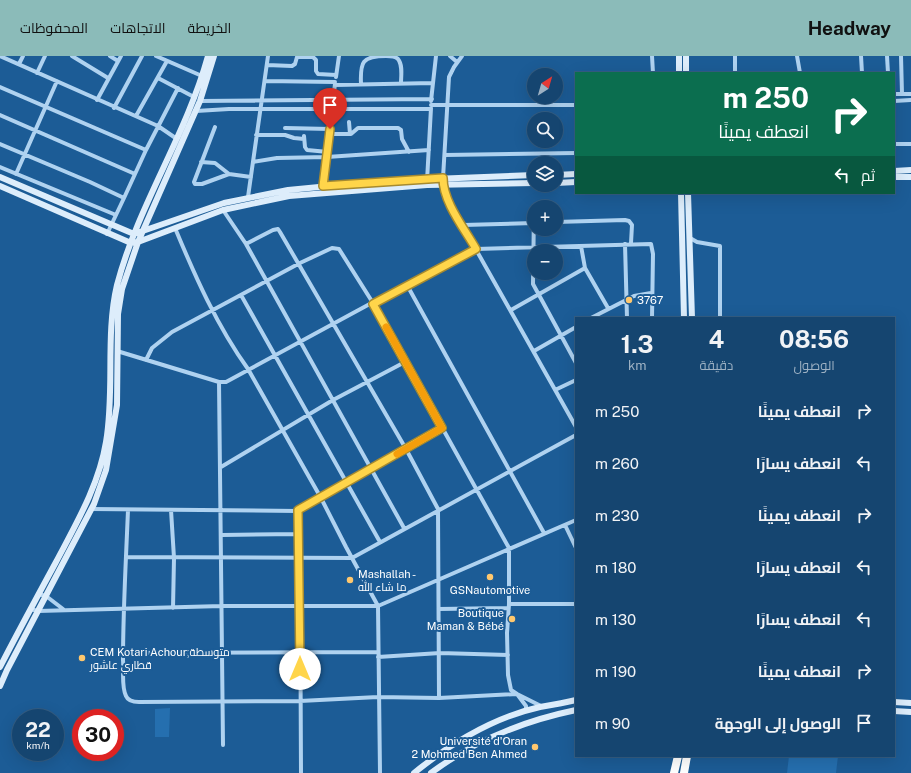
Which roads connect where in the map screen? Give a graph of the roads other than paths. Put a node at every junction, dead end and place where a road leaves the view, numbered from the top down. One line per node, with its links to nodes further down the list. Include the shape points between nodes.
1 (0, 56): 27 (street)
2 (23, 56): 27 (street)
3 (45, 56): 36 (street)
4 (72, 56): 39 (street)
5 (110, 56): 24 (street)
6 (121, 56): 24 (street)
7 (142, 56): 64 (street)
8 (156, 56): 25 (street)
9 (208, 56): 38 (main road)
10 (214, 56): 58 (main road)
11 (268, 56): 28 (street)
12 (339, 56): 37 (street)
13 (436, 56): 45 (street)
14 (450, 56): 26 (street)
15 (462, 56): 26 (street)
16 (652, 56): 29 (street)
17 (735, 56): 32 (street)
18 (797, 56): 33 (street)
19 (861, 56): 34 (street)
20 (887, 56): 35 (street)
21 (901, 56): 50 (street)
22 (679, 58): 23 (main road); 30 (main road)
23 (686, 58): 31 (main road)
24 (118, 61): 39 (street)
25 (167, 61): 38 (street); 40 (street)
26 (457, 62): 61 (street, via 449,77)
27 (19, 64): 36 (street)
28 (267, 65): 37 (street, via 292,66 297,57 313,57 316,60 318,74); 42 (street)
29 (653, 72)
30 (679, 72)
31 (686, 72)
32 (735, 72)
33 (800, 72)
34 (862, 72)
35 (888, 72)
36 (37, 73): 41 (street)
37 (336, 75): 43 (street)
38 (202, 76): 52 (main road)
39 (108, 78): 54 (street)
40 (158, 78): 48 (street); 69 (street)
41 (57, 81): 54 (street); 62 (street)
42 (265, 81): 43 (street); 59 (street)
43 (335, 83): 46 (street); 55 (street)
44 (401, 83): 45 (street); 46 (street); 46 (street, via 401,66 397,58 374,56 362,63)
45 (433, 83): 53 (street)
46 (361, 84)
47 (0, 86): 62 (street)
48 (178, 88): 52 (street); 71 (street)
49 (895, 94): 50 (street)
50 (902, 94): 51 (street)
51 (911, 94)
52 (194, 96): 78 (main road)
53 (432, 99): 55 (street); 63 (street)
54 (97, 100): 64 (street)
55 (333, 100): 59 (street)
56 (895, 100): 57 (street)
57 (911, 100)
58 (200, 101): 59 (street); 67 (main road)
59 (261, 101): 66 (street)
60 (575, 105): 61 (street)
61 (448, 106): 63 (street); 88 (street)
62 (46, 107): 74 (street); 82 (street)
63 (431, 107): 65 (street); 83 (street)
64 (114, 108): 69 (street)
65 (333, 108): 66 (street); 75 (street)
66 (260, 109): 67 (street); 77 (street)
67 (196, 111): 125 (main road)
68 (0, 115): 74 (street)
69 (136, 116): 71 (street)
70 (349, 122): 76 (street)
71 (158, 126): 78 (street); 82 (street)
72 (215, 127): 90 (street)
73 (285, 128): 75 (street)
74 (36, 131): 87 (street); 96 (street)
75 (330, 131): 76 (street); 84 (street)
76 (350, 134): 85 (street, via 358,128 398,128)
77 (256, 135): 84 (street, via 304,137 307,150); 91 (street)
78 (177, 139): 127 (main road)
79 (0, 144): 87 (street)
80 (895, 144): 81 (street)
81 (911, 144)
82 (146, 150): 96 (street)
83 (429, 150): 85 (street); 105 (street)
84 (328, 152): 89 (street)
85 (409, 152): 89 (street)
86 (575, 153): 88 (street)
87 (25, 154): 95 (street); 117 (street)
88 (445, 155): 106 (street)
89 (327, 157): 91 (street); 113 (street)
90 (201, 162): 97 (street, via 215,163); 97 (street, via 194,179 195,184)
91 (253, 162): 102 (street)
92 (0, 167): 95 (street)
93 (911, 170): 94 (main road)
94 (895, 171)
95 (16, 174): 119 (street)
96 (135, 174): 117 (street)
97 (229, 174): 102 (street)
98 (575, 174): 100 (main road)
99 (527, 175): 106 (main road)
100 (563, 175)
101 (0, 177): 122 (main road)
102 (251, 177): 116 (street)
103 (895, 177): 104 (main road)
104 (911, 177)
105 (427, 178): 106 (main road); 110 (street); 113 (main road)
106 (443, 178): 111 (street)
107 (563, 182): 108 (main road)
108 (575, 182)
109 (527, 183): 111 (main road)
110 (428, 185): 111 (main road); 118 (main road, via 289,196)
111 (443, 185): 123 (street)
112 (0, 186): 126 (main road)
113 (323, 186): 116 (main road)
114 (681, 194): 156 (main road)
115 (688, 194): 128 (main road)
116 (248, 197): 125 (main road)
117 (124, 198): 119 (street)
118 (223, 210): 124 (main road); 133 (street)
119 (116, 215): 122 (street)
120 (563, 222): 132 (street, via 629,221 632,225)
121 (527, 223): 123 (street)
122 (111, 224): 126 (street); 127 (main road)
123 (463, 225): 139 (street)
124 (175, 228): 129 (main road); 152 (street, via 194,274)
125 (142, 232): 127 (main road); 129 (main road)
126 (107, 234): 131 (main road)
127 (134, 234): 131 (main road)
128 (690, 238): 130 (street); 138 (main road)
129 (138, 242): 131 (main road); 163 (main road, via 121,295)
130 (697, 242): 138 (street); 158 (street, via 720,246)
131 (131, 243): 208 (main road, via 112,313 110,412 106,443 85,507)
132 (631, 243): 134 (street); 145 (street, via 651,244 654,254)
133 (246, 244): 140 (street, via 278,229); 143 (street)
134 (625, 244): 136 (street); 148 (street)
135 (563, 246): 136 (street)
136 (581, 246): 141 (street)
137 (527, 247): 139 (street)
138 (690, 247): 157 (main road)
139 (476, 249): 144 (street); 151 (street)
140 (300, 263): 143 (street); 149 (street, via 337,248); 159 (street)
141 (584, 268): 146 (street); 150 (street)
142 (533, 280): 146 (street)
143 (267, 281): 147 (street); 162 (street)
144 (407, 285): 149 (street); 183 (street)
145 (652, 293): 148 (street); 155 (street)
146 (539, 294): 151 (street); 161 (street)
147 (241, 295): 152 (street); 165 (street)
148 (627, 299): 150 (street); 154 (street)
149 (373, 304): 159 (street); 168 (street)
150 (608, 308): 153 (street)
151 (511, 310): 164 (street)
152 (214, 311): 166 (street, via 159,341); 169 (street)
153 (593, 317)
154 (627, 317)
155 (652, 317)
156 (684, 317)
157 (692, 317)
158 (720, 317)
159 (334, 323): 162 (street); 171 (street)
160 (575, 328): 161 (street)
161 (562, 335): 164 (street); 167 (street)
162 (300, 342): 165 (street); 174 (street)
163 (117, 351): 166 (street); 187 (main road, via 117,405 112,444 106,470)
164 (534, 351): 173 (street)
165 (274, 356): 169 (street); 175 (street)
166 (146, 360): 172 (street)
167 (575, 361)
168 (405, 362): 171 (street); 177 (street)
169 (248, 369): 172 (street, via 233,379); 178 (street)
170 (575, 380): 173 (street)
171 (367, 381): 174 (street); 180 (street)
172 (219, 382): 181 (street)
173 (556, 390): 176 (street)
174 (333, 400): 175 (street); 182 (street)
175 (308, 414): 178 (street); 184 (street)
176 (575, 425)
177 (442, 428): 180 (street); 185 (street)
178 (281, 430): 181 (street); 186 (street)
179 (575, 436): 183 (street)
180 (406, 449): 182 (street); 188 (street)
181 (220, 467): 192 (street)
182 (371, 468): 184 (street); 195 (street)
183 (511, 470): 185 (street); 196 (street)
184 (347, 483): 186 (street); 199 (street)
185 (476, 489): 188 (street); 201 (street)
186 (321, 498): 191 (street); 205 (street)
187 (91, 509): 189 (street); 209 (main road)
188 (438, 509): 195 (street); 207 (street)
189 (128, 510): 190 (street); 202 (street)
190 (171, 510): 192 (street); 203 (street)
191 (298, 510): 192 (street); 197 (street)
192 (221, 511): 198 (street)
193 (575, 520): 194 (street)
194 (565, 525): 196 (street); 200 (street)
195 (404, 528): 199 (street)
196 (544, 533): 201 (street)
197 (299, 534): 198 (street); 204 (street)
198 (222, 535): 206 (street)
199 (380, 542): 205 (street)
200 (575, 546)
201 (509, 548): 207 (street); 214 (street)
202 (126, 557): 203 (street); 217 (street)
203 (174, 558): 206 (street); 215 (street)
204 (300, 558): 205 (street); 206 (street); 212 (street)
205 (352, 558): 213 (street)
206 (222, 559): 211 (street)
207 (439, 580): 213 (street); 218 (street)
208 (38, 594): 209 (street); 216 (main road)
209 (46, 596): 219 (street); 220 (main road)
210 (575, 604): 214 (street)
211 (222, 606): 212 (street); 215 (street); 222 (street)
212 (299, 606): 213 (street); 223 (street)
213 (378, 606): 225 (street)
214 (508, 606): 218 (street); 226 (street)
215 (173, 608): 217 (street)
216 (30, 609): 220 (street); 227 (main road)
217 (123, 609): 219 (street); 221 (street)
218 (439, 609): 224 (street)
219 (64, 610): 220 (street)
220 (38, 611): 228 (main road)
221 (123, 653): 222 (street); 234 (street, via 124,689 129,700)
222 (222, 653): 223 (street); 234 (street)
223 (301, 653): 225 (street); 232 (street)
224 (440, 653): 225 (street, via 409,656); 226 (street); 231 (street)
225 (378, 654): 230 (street)
226 (508, 655): 229 (street, via 511,690)
227 (0, 667)
228 (0, 686)
229 (517, 694): 231 (street); 237 (street); 239 (street, via 526,706)
230 (378, 697): 231 (street); 232 (street); 246 (street)
231 (439, 698)
232 (300, 700): 234 (street); 245 (street)
233 (575, 700): 237 (main road)
234 (223, 701): 242 (street)
235 (895, 702): 236 (main road)
236 (911, 702)
237 (541, 707): 239 (main road)
238 (575, 710): 248 (main road, via 535,719 492,736)
239 (526, 711): 247 (main road, via 473,733 437,754)
240 (895, 711): 241 (main road)
241 (911, 712)
242 (223, 745)
243 (678, 757): 249 (highway)
244 (687, 757): 250 (highway)
245 (301, 773)
246 (380, 773)
247 (414, 773)
248 (431, 773)
249 (674, 773)
250 (684, 773)

